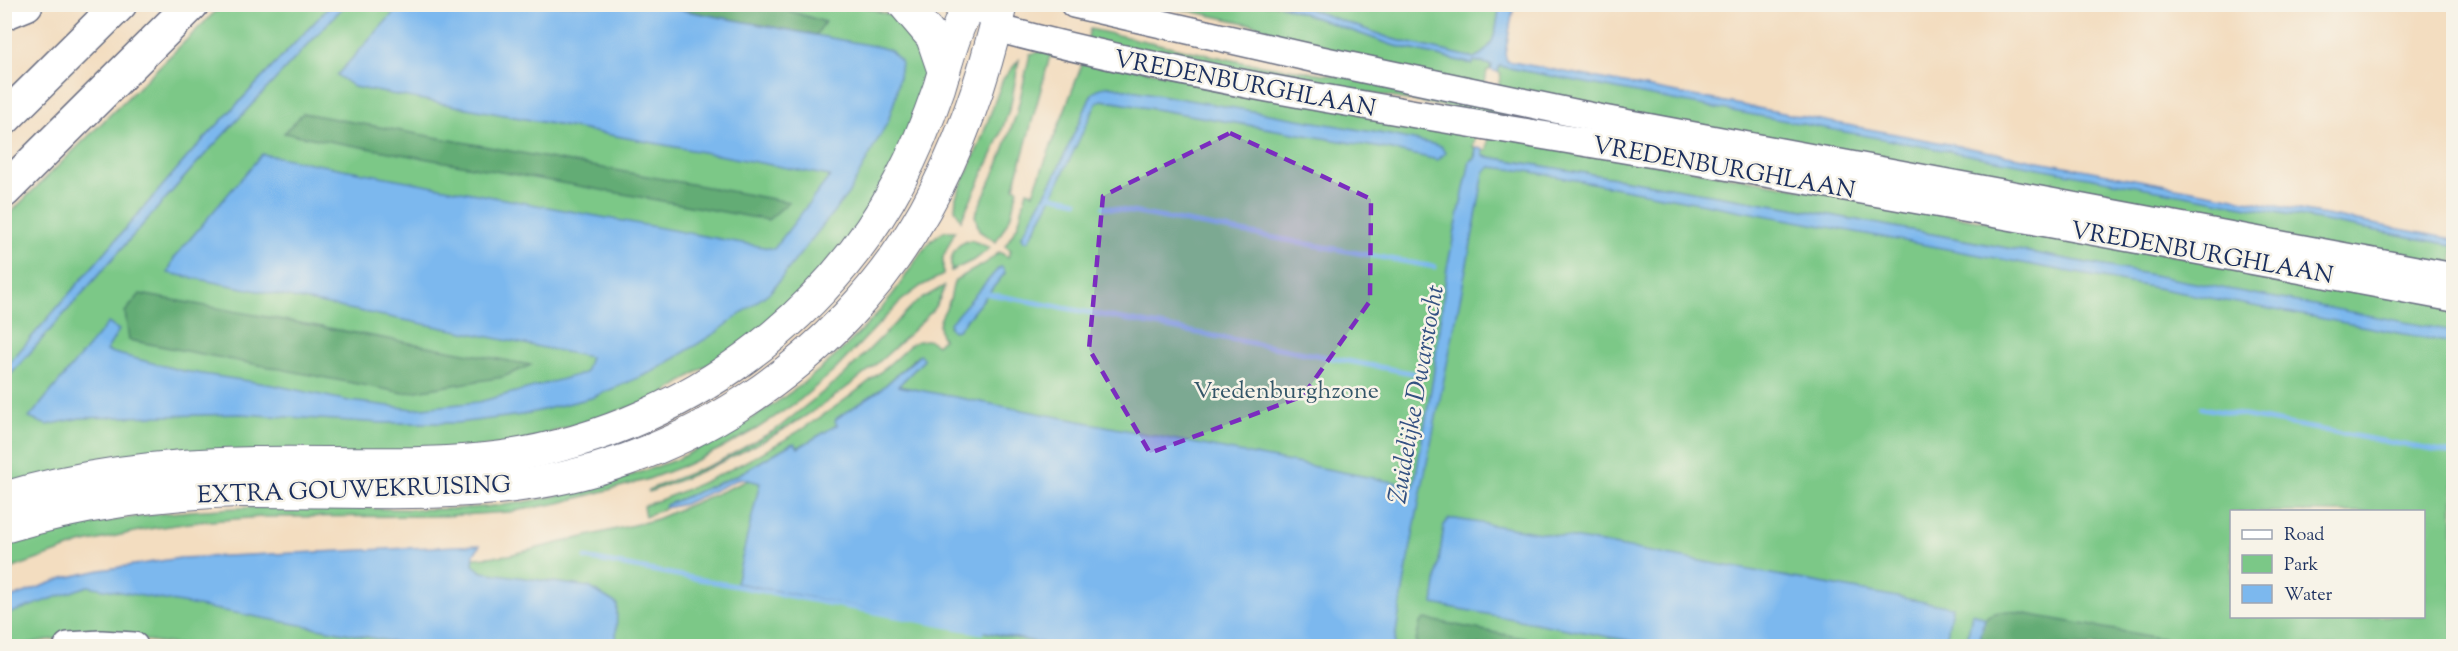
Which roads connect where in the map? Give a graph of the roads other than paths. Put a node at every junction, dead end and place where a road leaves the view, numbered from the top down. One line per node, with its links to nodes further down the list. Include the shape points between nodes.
1 (26, 4): 7 (highway)
2 (120, 4): 10 (highway)
3 (192, 4): 11 (highway)
4 (904, 4): 9 (main road, via 932,37)
5 (923, 4): 8 (main road)
6 (1074, 4): 12 (main road, VREDENBURGHLAAN, via 1603,119)
7 (4, 13)
8 (985, 13): 9 (main road, EXTRA GOUWEKRUISING); 13 (main road, VREDENBURGHLAAN, via 1085,51 1317,98 1937,203); 15 (main road, EXTRA GOUWEKRUISING, via 973,103 922,216 882,275 830,333 789,370 742,404 688,435 595,470 510,487 432,492 236,491 167,495 97,505)
9 (944, 72): 14 (main road, EXTRA GOUWEKRUISING, via 927,122 898,184 836,274 796,315 746,357 690,394 641,418 568,443 503,457 437,463 257,462 178,466 80,479)
10 (4, 119)
11 (4, 191)
12 (2454, 277)
13 (2454, 298)
14 (4, 498)
15 (4, 527)
16 (68, 646): 17 (main road)
17 (134, 646)

